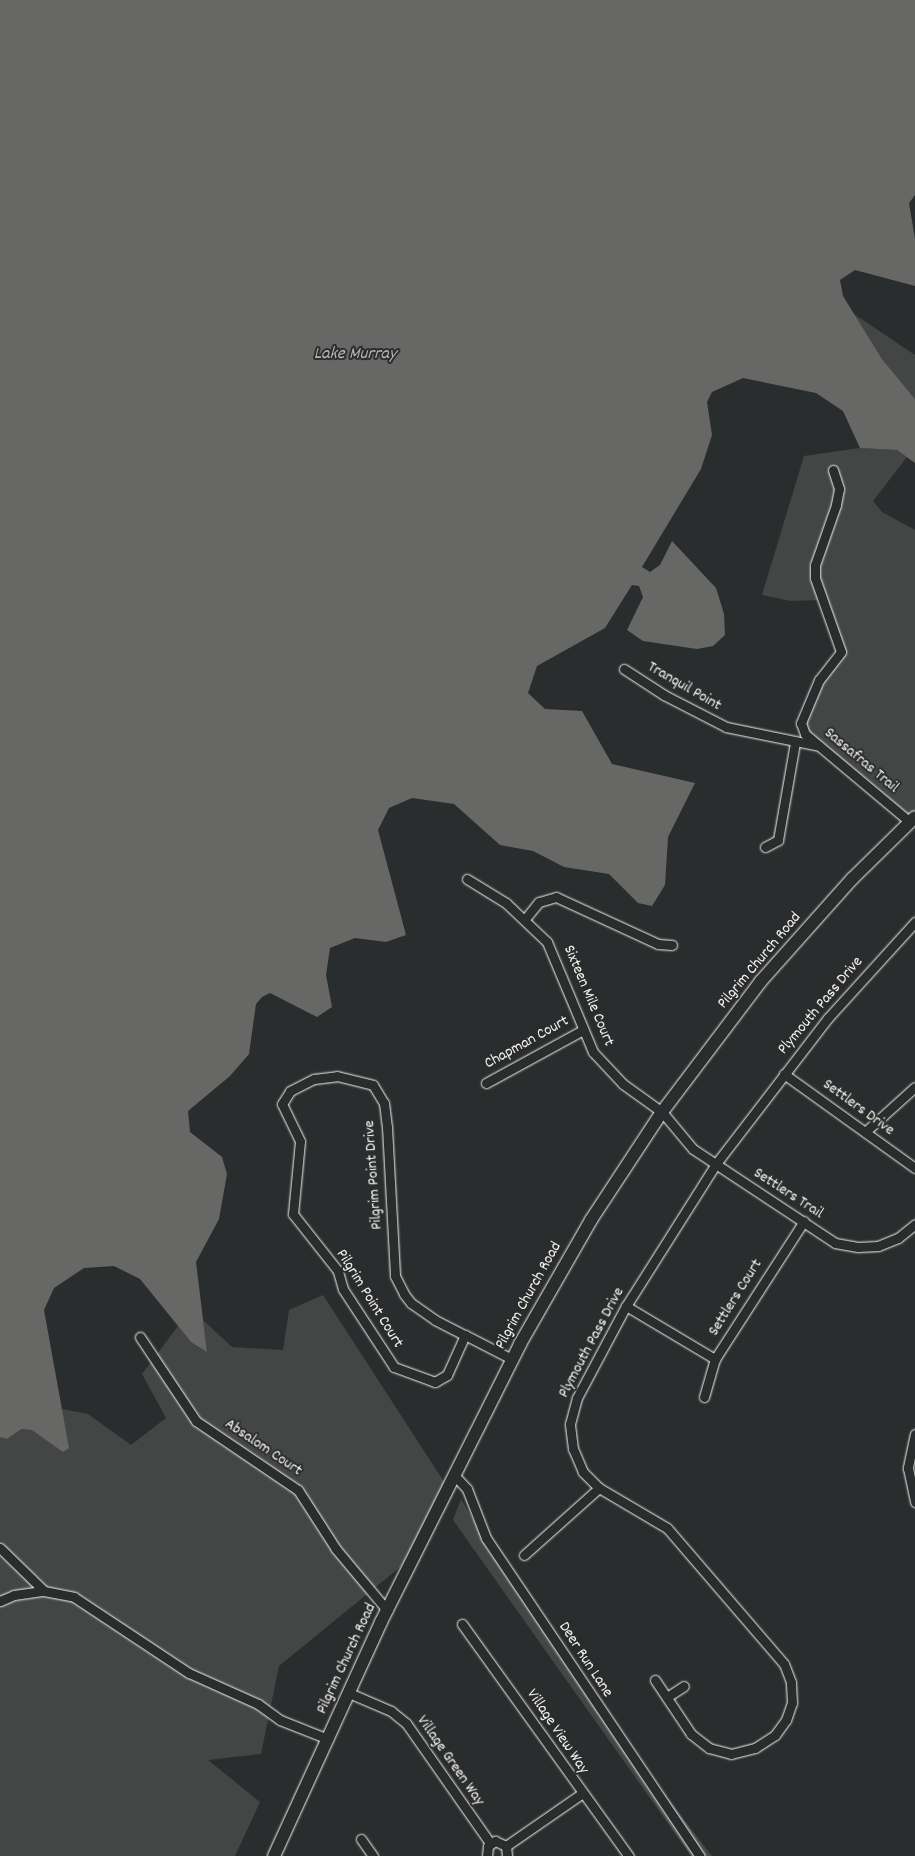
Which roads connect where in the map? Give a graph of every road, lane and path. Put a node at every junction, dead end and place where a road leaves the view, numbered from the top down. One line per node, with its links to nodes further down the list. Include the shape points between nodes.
1 (833, 470): 4 (street, Sassafras Trail, via 839,489 815,564 815,578 841,652 819,680 802,723 805,734)
2 (624, 669): 3 (street, Tranquil Point, via 726,727)
3 (795, 743): 4 (street, Tranquil Point); 6 (street, via 778,840)
4 (820, 746): 5 (street, Sassafras Trail)
5 (913, 820): 15 (street, Pilgrim Church Road, via 852,879 762,981)
6 (765, 847)
7 (467, 879): 8 (street, Sixteen Mile Court)
8 (525, 919): 10 (street, via 539,902 556,896 658,944); 11 (street, Sixteen Mile Court, via 552,950)
9 (915, 922): 12 (street, Plymouth Pass Drive, via 828,1018)
10 (672, 945)
11 (583, 1030): 13 (street, Chapman Court); 15 (street, Sixteen Mile Court, via 602,1063 623,1084)
12 (784, 1074): 16 (street, Settlers Drive); 17 (street, Plymouth Pass Drive)
13 (486, 1083)
14 (915, 1087): 16 (street)
15 (662, 1112): 17 (street, Settlers Trail, via 693,1149); 25 (street, Pilgrim Church Road, via 573,1249)
16 (865, 1132): 18 (street, Settlers Drive)
17 (715, 1165): 20 (street, Settlers Trail); 22 (street, Plymouth Pass Drive)
18 (915, 1168)
19 (293, 1214): 23 (street, Pilgrim Point Court, via 338,1271 343,1289 394,1367 435,1382 447,1375); 23 (street, Pilgrim Point Drive, via 300,1141 282,1104 290,1091 314,1079 337,1076 373,1085 384,1103 387,1127 395,1276 411,1303)
20 (804, 1221): 21 (street, Settlers Trail, via 835,1243 858,1247 878,1246 898,1238); 26 (street, Settlers Court)
21 (915, 1224)
22 (626, 1306): 26 (street); 30 (street, Plymouth Pass Drive, via 577,1398 570,1424 573,1449 583,1472)
23 (465, 1335): 25 (street, Pilgrim Point Drive)
24 (140, 1336): 36 (street, Absalom Court, via 196,1421 298,1490 336,1549)
25 (512, 1359): 29 (street, Pilgrim Church Road)
26 (716, 1359): 27 (street, Settlers Court)
27 (704, 1397)
28 (915, 1434): 31 (street, via 908,1468)
29 (455, 1476): 36 (street, Pilgrim Church Road); 52 (street, Deer Run Lane, via 467,1489 486,1538)
30 (599, 1488): 33 (street); 41 (street, Plymouth Pass Drive, via 667,1528 784,1664 791,1682 792,1703 786,1720 775,1735 755,1748 731,1754 709,1748 691,1734)
31 (915, 1502)
32 (0, 1548): 34 (street)
33 (524, 1555)
34 (44, 1591): 35 (street, via 14,1595); 42 (street, via 74,1597 189,1673 258,1704 280,1720)
35 (0, 1601)
36 (387, 1610): 40 (street, Pilgrim Church Road)
37 (462, 1624): 43 (street, Village View Way)
38 (655, 1680): 41 (street, Plymouth Pass Drive)
39 (684, 1686): 41 (street)
40 (349, 1693): 42 (street, Pilgrim Church Road); 45 (street, Village Green Way, via 391,1711 406,1723)
41 (667, 1697)
42 (328, 1739): 47 (street, Pilgrim Church Road)
43 (581, 1794): 46 (street); 51 (street, Village View Way)
44 (362, 1839): 48 (street)
45 (490, 1843): 46 (street, via 501,1842); 49 (street)
46 (506, 1846): 50 (street)
47 (274, 1856)
48 (373, 1856)
49 (487, 1856)
50 (507, 1856)
51 (629, 1856)
52 (700, 1856)

